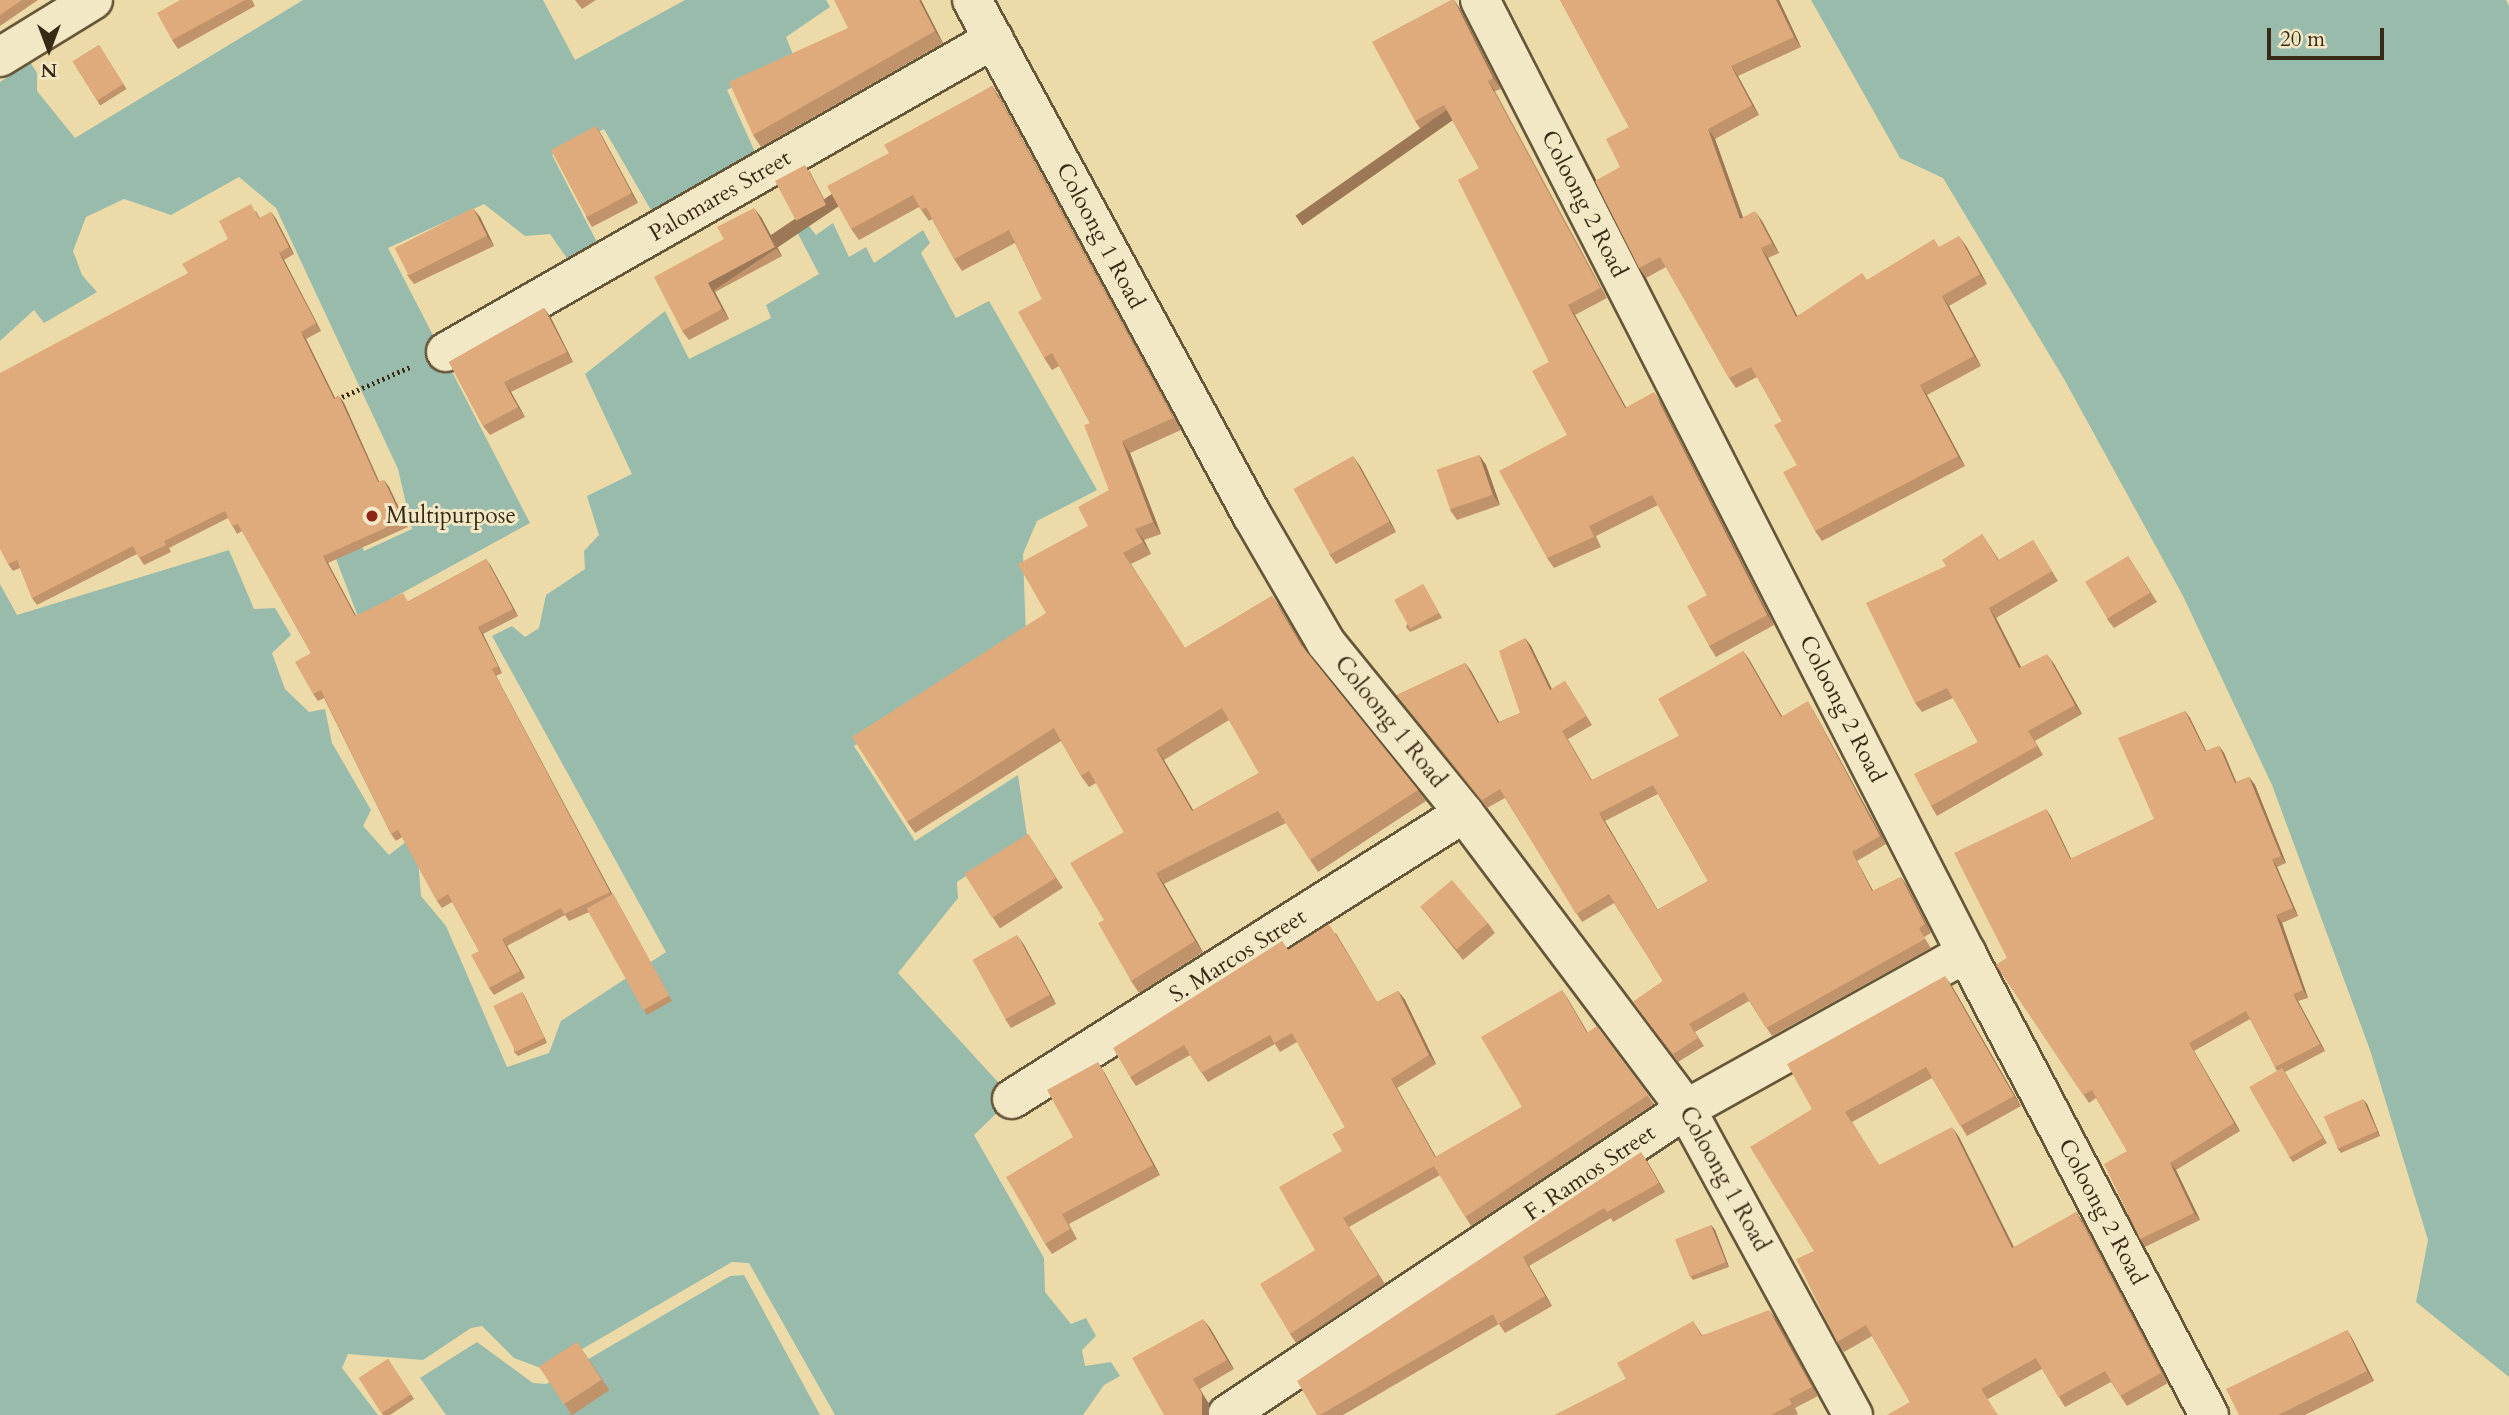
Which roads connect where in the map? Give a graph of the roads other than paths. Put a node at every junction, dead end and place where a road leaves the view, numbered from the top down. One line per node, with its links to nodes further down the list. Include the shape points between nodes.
1 (93, 0): 5 (street)
2 (972, 0): 4 (street, Coloong 1 Road)
3 (1480, 0): 8 (street, Coloong 2 Road)
4 (994, 39): 6 (street, Palomares Street); 7 (street, Coloong 1 Road, via 1326,643)
5 (0, 57)
6 (446, 352)
7 (1464, 813): 9 (street, S. Marcos Street); 10 (street, Coloong 1 Road)
8 (1966, 953): 10 (street, F. Ramos Street); 13 (street, Coloong 2 Road)
9 (1012, 1099)
10 (1686, 1109): 11 (street, F. Ramos Street); 12 (street, Coloong 1 Road)
11 (1227, 1415)
12 (1853, 1415)
13 (2209, 1415)

